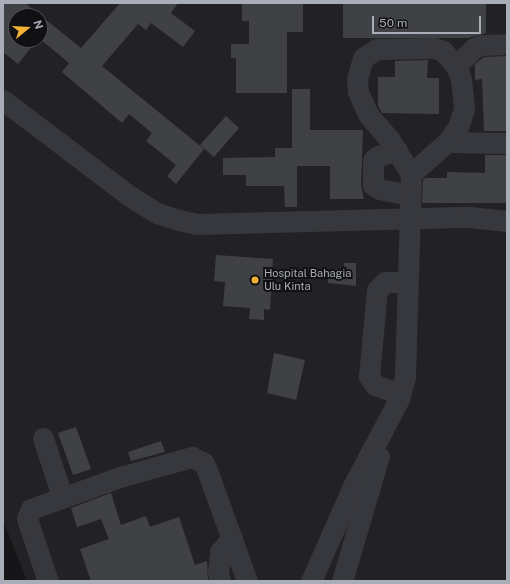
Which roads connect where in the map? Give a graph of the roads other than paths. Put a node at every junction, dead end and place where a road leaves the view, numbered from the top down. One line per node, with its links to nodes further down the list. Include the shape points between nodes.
1 (507, 44): 2 (street, via 488,44 474,48)
2 (456, 66): 4 (street, via 463,88 464,109 458,127); 6 (street, via 443,51 434,48 378,49 363,58 357,79 358,92 369,116)
3 (3, 100): 10 (street, via 157,213 196,224)
4 (447, 142): 5 (street); 7 (street)
5 (507, 143)
6 (397, 150): 7 (street); 8 (street, via 373,160 373,185 379,189)
7 (411, 174): 8 (street)
8 (410, 196): 9 (street)
9 (409, 219): 10 (street); 11 (street, via 469,217); 12 (street)
10 (356, 221): 12 (street, via 393,235 398,241)
11 (507, 221)
12 (407, 274): 13 (street, via 406,364); 13 (street, via 378,286 369,376 375,385)
13 (400, 394): 14 (street)
14 (389, 417): 21 (street, via 353,486); 22 (street)
15 (43, 438): 16 (street)
16 (62, 496): 17 (street, via 175,461 198,458 207,470); 18 (street, via 35,506 28,512 29,525)
17 (232, 537): 19 (street, via 220,552); 20 (street)
18 (48, 581)
19 (220, 581)
20 (247, 581)
21 (311, 581)
22 (342, 581)

